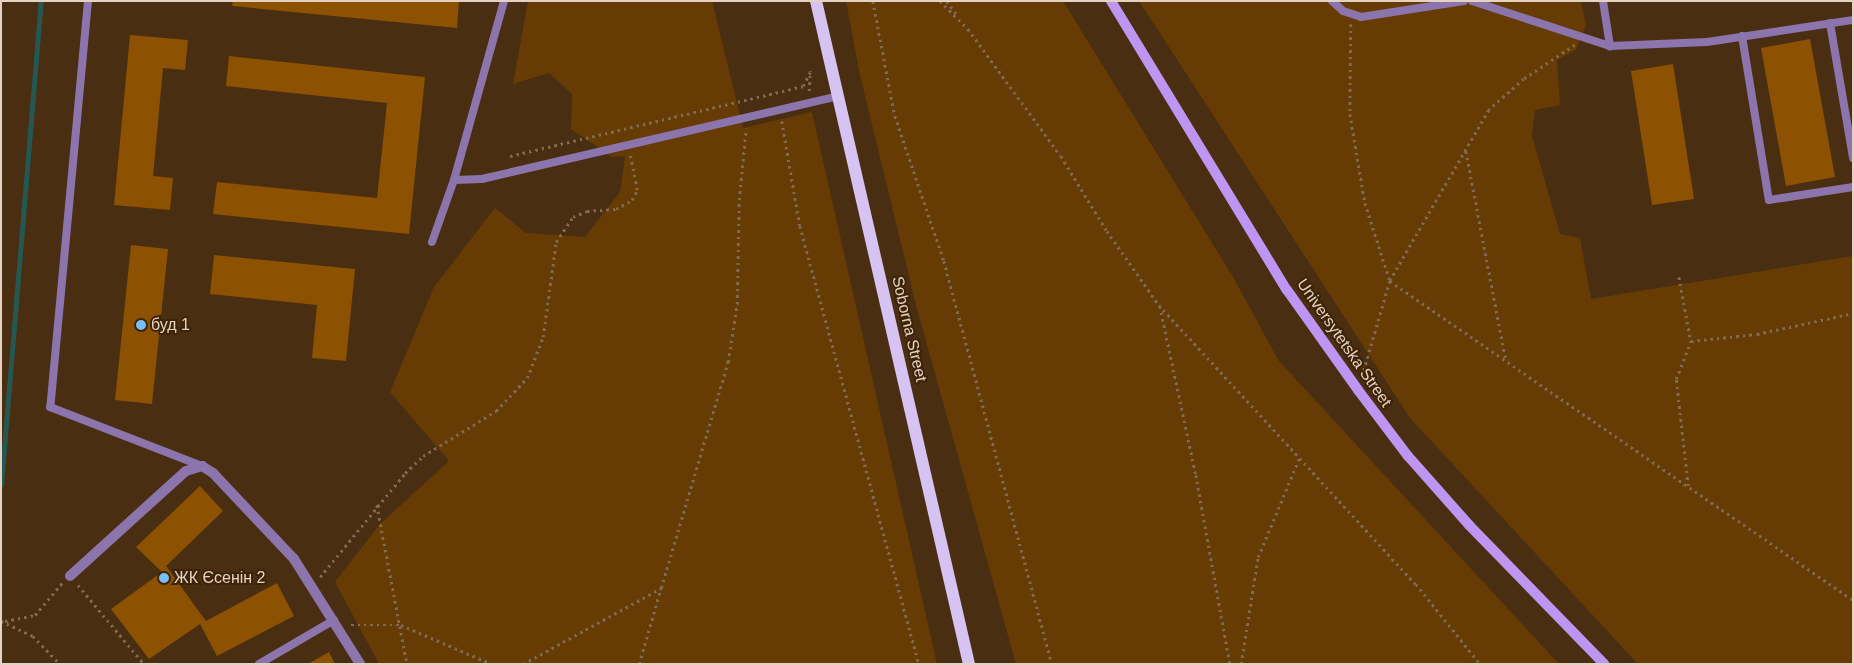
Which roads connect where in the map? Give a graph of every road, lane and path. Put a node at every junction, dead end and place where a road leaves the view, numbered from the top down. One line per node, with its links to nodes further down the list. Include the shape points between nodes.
1 (88, 1): 38 (lane, via 50,407)
2 (504, 1): 27 (lane)
3 (816, 1): 20 (main road, Soborna Street)
4 (873, 1): 58 (path, via 895,116 944,261)
5 (940, 1): 15 (path)
6 (947, 1): 15 (path)
7 (1111, 1): 36 (main road, Universytetska Street, via 1287,290)
8 (1332, 1): 12 (lane)
9 (1464, 1): 12 (lane, via 1386,14)
10 (1472, 1): 17 (lane)
11 (1603, 1): 18 (lane)
12 (1351, 15): 31 (path, via 1350,114 1365,203)
13 (1853, 20): 14 (lane)
14 (1830, 23): 16 (lane); 26 (lane)
15 (968, 30): 32 (path, via 1061,156 1107,231)
16 (1742, 36): 18 (lane, via 1672,45); 28 (lane, via 1769,200)
17 (1584, 38): 18 (lane); 24 (path, via 1497,101 1481,121)
18 (1610, 46)
19 (810, 71): 25 (path, via 803,86)
20 (839, 96): 21 (lane); 57 (main road, Soborna Street)
21 (780, 109): 22 (lane); 56 (path, via 800,226)
22 (748, 117): 23 (lane); 43 (path, via 740,184 737,304 728,362)
23 (629, 145): 27 (lane, via 482,179); 40 (path, via 637,190 632,200 616,210 587,211 573,217 556,242 543,336 527,378 496,411 423,456)
24 (1466, 152): 31 (path); 35 (path)
25 (510, 156)
26 (1853, 158)
27 (454, 180): 29 (lane)
28 (1853, 187)
29 (432, 242)
30 (1679, 277): 34 (path)
31 (1390, 282): 35 (path); 36 (path)
32 (1159, 305): 37 (path); 59 (path, via 1196,475)
33 (1853, 313): 34 (path, via 1757,334)
34 (1691, 341): 39 (path, via 1676,379)
35 (1506, 361): 39 (path)
36 (1358, 390): 62 (main road, Universytetska Street, via 1408,456)
37 (1300, 456): 60 (path, via 1258,557); 61 (path, via 1416,584)
38 (202, 466): 41 (street, via 186,471); 42 (street, via 271,532)
39 (1688, 487): 44 (path)
40 (378, 506): 42 (path); 47 (path)
41 (70, 576): 45 (path, via 35,615); 49 (path)
42 (313, 586): 46 (street)
43 (661, 588): 54 (path); 55 (path)
44 (1853, 600)
45 (3, 621): 48 (path, via 33,636)
46 (336, 623): 47 (path); 50 (lane); 51 (street)
47 (401, 625): 52 (path); 53 (path)
48 (60, 664)
49 (144, 664)
50 (259, 664)
51 (360, 664)
52 (407, 664)
53 (492, 664)
54 (523, 664)
55 (639, 664)
56 (919, 664)
57 (969, 664)
58 (1052, 664)
59 (1230, 664)
60 (1241, 664)
61 (1480, 664)
62 (1604, 664)

